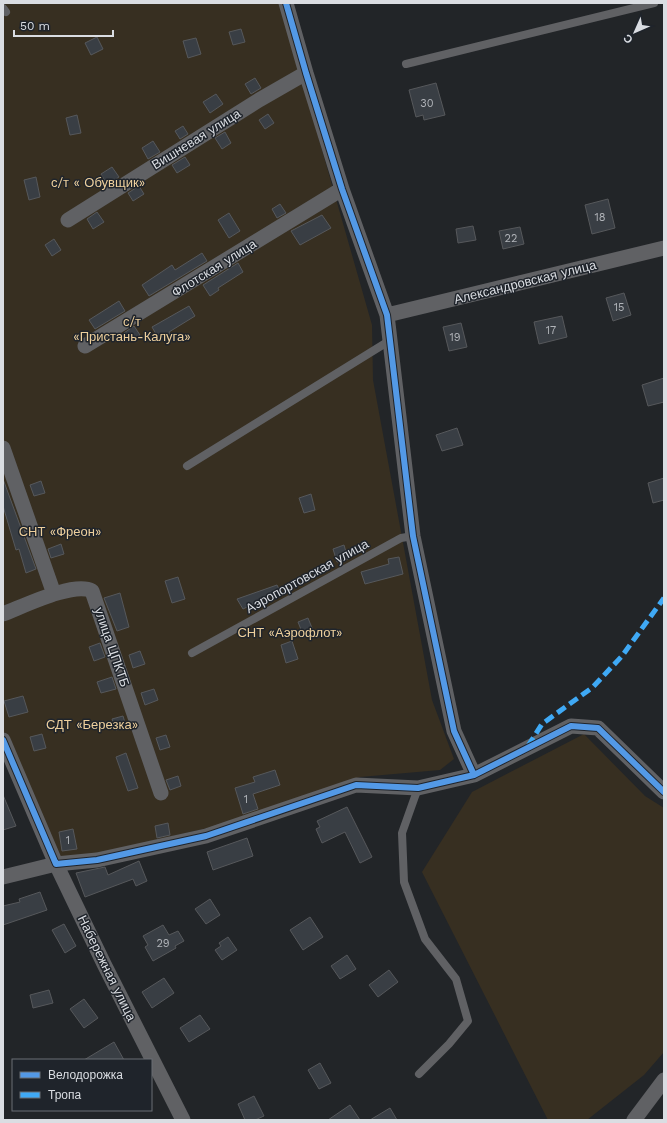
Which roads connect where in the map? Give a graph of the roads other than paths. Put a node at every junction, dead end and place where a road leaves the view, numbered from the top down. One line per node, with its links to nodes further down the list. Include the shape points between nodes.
1 (286, 3): 4 (street)
2 (654, 3): 3 (lane)
3 (406, 64)
4 (306, 73): 5 (street); 6 (street, Вишневая улица, via 258,100)
5 (342, 189): 8 (street); 10 (street, Флотская улица)
6 (68, 220)
7 (664, 248): 8 (street, Александровская улица)
8 (386, 315): 9 (street)
9 (389, 341): 12 (lane); 13 (street)
10 (85, 346)
11 (3, 448): 14 (street)
12 (187, 466)
13 (413, 536): 16 (lane, Аэропортовская улица, via 401,538); 18 (street, via 454,731)
14 (54, 594): 15 (street, улица ЦПКТБ); 21 (street, улица ЦПКТБ, via 81,588 92,591)
15 (3, 614)
16 (192, 653)
17 (3, 740): 22 (street, Набережная улица)
18 (474, 775): 19 (street); 20 (street, via 571,726 598,728)
19 (418, 788): 22 (street, via 356,785 206,836 97,860); 24 (lane, via 402,833 404,882 425,939 456,979 468,1021)
20 (664, 792)
21 (161, 793)
22 (56, 864): 23 (street); 26 (street, Набережная улица)
23 (3, 877)
24 (419, 1074)
25 (664, 1080): 27 (street)
26 (183, 1120)
27 (634, 1120)

